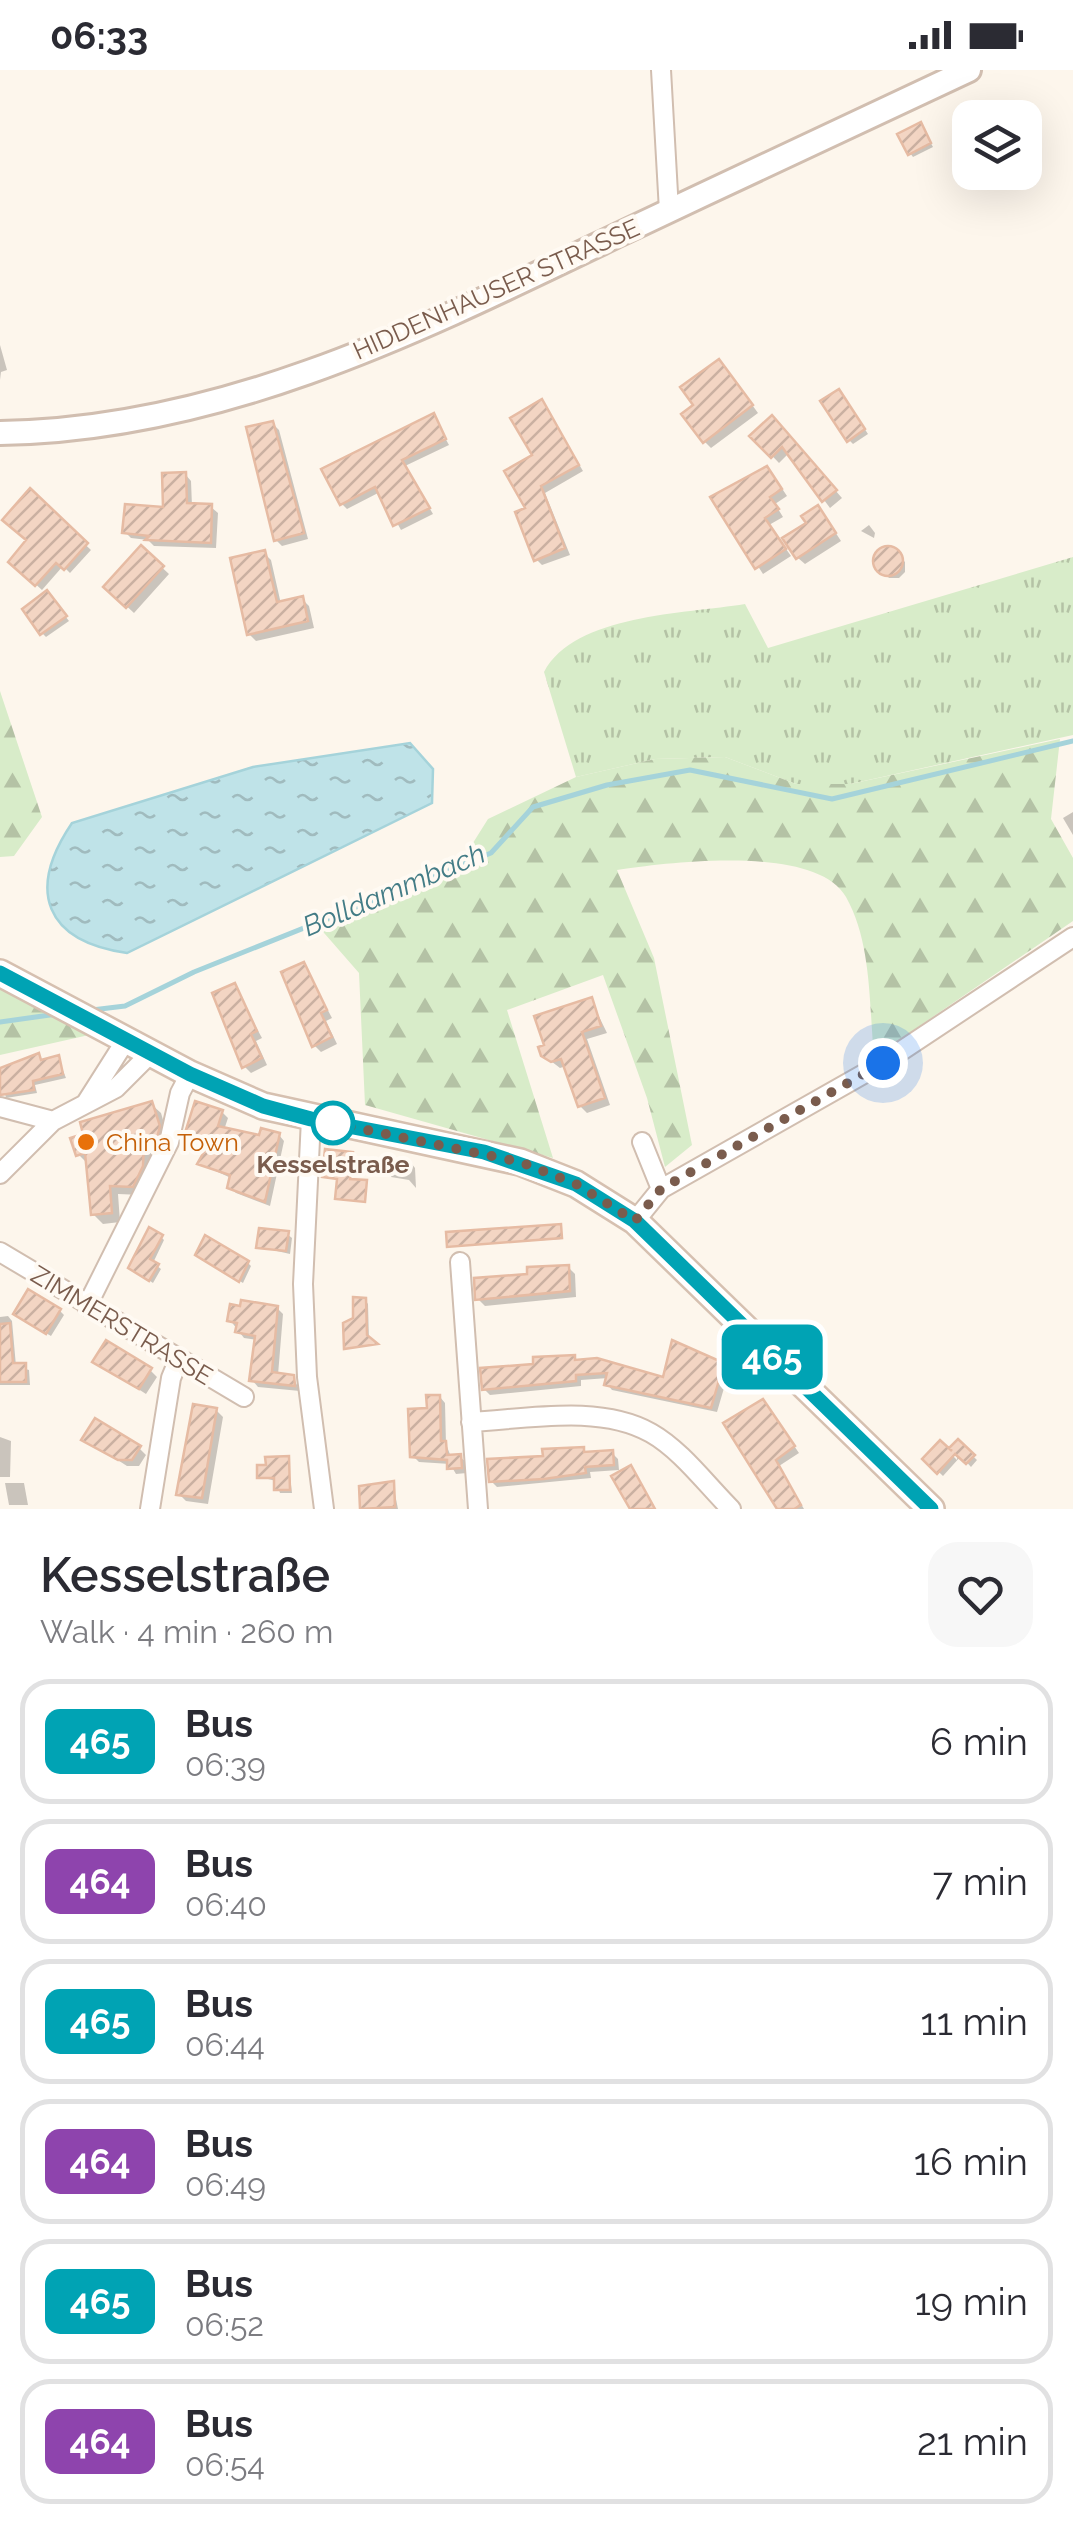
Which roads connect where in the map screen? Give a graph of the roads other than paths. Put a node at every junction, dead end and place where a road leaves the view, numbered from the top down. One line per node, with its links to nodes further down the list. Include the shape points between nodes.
1 (661, 70): 3 (street)
2 (969, 70): 3 (street, HIDDENHAUSER STRASSE)
3 (670, 211): 4 (street, HIDDENHAUSER STRASSE, via 417,328 266,389 126,424)
4 (0, 433)
5 (1073, 937): 16 (street, via 883,1063)
6 (0, 973): 7 (main road)
7 (120, 1036): 8 (main road); 10 (street)
8 (150, 1054): 9 (main road); 10 (street, via 116,1088)
9 (190, 1074): 12 (main road); 20 (street, via 170,1142)
10 (85, 1104): 13 (street)
11 (0, 1107): 13 (street)
12 (311, 1119): 17 (main road, via 520,1162 576,1184); 25 (street, via 306,1376)
13 (53, 1121): 15 (street)
14 (642, 1142): 16 (street)
15 (0, 1174)
16 (661, 1189): 17 (street)
17 (635, 1221): 28 (main road)
18 (0, 1252): 20 (street, ZIMMERSTRASSE)
19 (460, 1262): 23 (street)
20 (87, 1306): 21 (street, ZIMMERSTRASSE)
21 (178, 1360): 22 (street, ZIMMERSTRASSE); 24 (street)
22 (244, 1397)
23 (471, 1422): 26 (street); 27 (street, via 587,1417 639,1428 664,1442)
24 (150, 1509)
25 (324, 1509)
26 (478, 1509)
27 (730, 1509)
28 (932, 1509)

